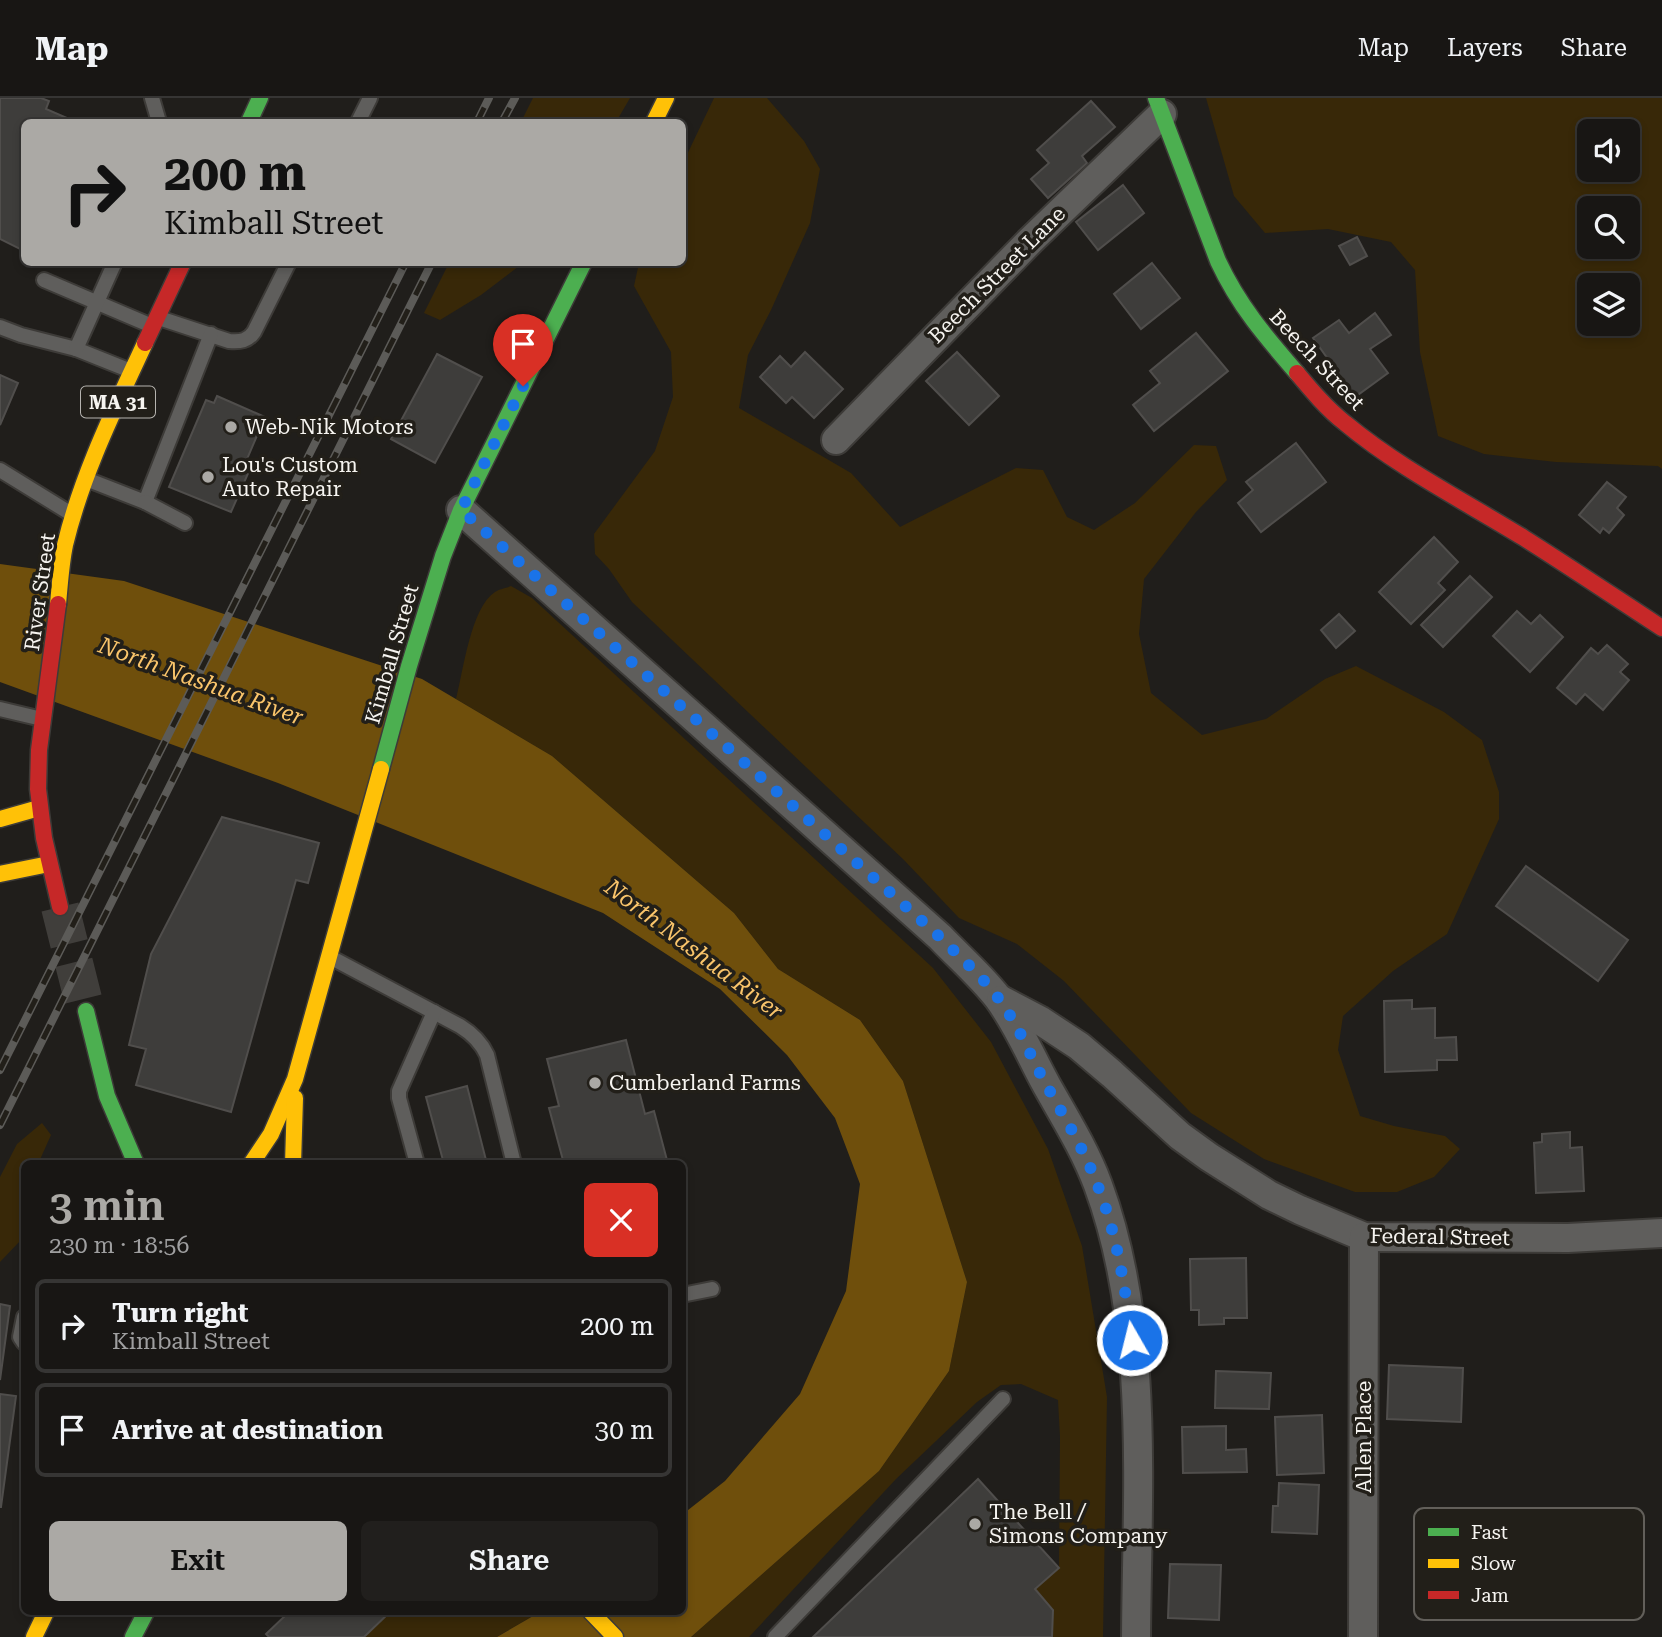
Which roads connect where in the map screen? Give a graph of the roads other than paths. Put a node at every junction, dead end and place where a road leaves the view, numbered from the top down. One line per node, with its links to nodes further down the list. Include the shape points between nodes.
1 (152, 98): 6 (lane)
2 (260, 98): 7 (main road)
3 (370, 98): 8 (lane)
4 (666, 98): 9 (main road)
5 (1159, 106): 21 (street, Beech Street Lane); 28 (main road, Beech Street, via 1230,286 1257,327 1318,398 1368,442)
6 (158, 119)
7 (250, 119)
8 (360, 119)
9 (656, 119)
10 (113, 266): 15 (lane)
11 (181, 266): 16 (main road, River Street / MA 31)
12 (287, 266): 18 (lane, via 250,338 238,342)
13 (582, 266): 25 (main road, Kimball Street)
14 (44, 280): 15 (lane)
15 (97, 302): 16 (lane); 19 (lane)
16 (155, 322): 18 (lane); 20 (main road, River Street / MA 31)
17 (0, 327): 19 (lane)
18 (211, 334): 24 (lane)
19 (76, 349): 20 (lane)
20 (132, 371): 23 (main road, River Street / MA 31)
21 (836, 440)
22 (0, 470): 26 (lane)
23 (86, 479): 24 (lane); 26 (main road, River Street / MA 31)
24 (145, 502): 27 (lane)
25 (461, 510): 36 (main road, Kimball Street, via 408,666); 37 (street, via 940,937)
26 (74, 516): 30 (main road, River Street / MA 31, via 65,546)
27 (184, 523)
28 (1662, 628)
29 (0, 709): 30 (lane)
30 (43, 719): 31 (main road, River Street / MA 31)
31 (39, 808): 32 (main road); 33 (main road, River Street / MA 31)
32 (0, 819)
33 (49, 863): 34 (main road); 35 (main road, River Street / MA 31)
34 (0, 874)
35 (60, 907)
36 (329, 956): 39 (lane); 40 (main road, Kimball Street)
37 (999, 999): 47 (street, Federal Street, via 1079,1046 1209,1157 1269,1195); 58 (street, via 1082,1148 1098,1185 1120,1263 1137,1413)
38 (86, 1011): 41 (main road, via 107,1096)
39 (434, 1012): 44 (lane, via 399,1098); 45 (lane, via 472,1034 488,1055)
40 (295, 1079): 42 (main road, Kimball Street); 43 (main road, Kimball Street)
41 (134, 1160)
42 (254, 1160)
43 (293, 1160)
44 (416, 1160)
45 (513, 1160)
46 (1662, 1233): 47 (street, Federal Street, via 1568,1238)
47 (1364, 1237): 59 (street, Allen Place)
48 (712, 1289): 49 (lane)
49 (686, 1294)
50 (1003, 1399): 57 (lane)
51 (45, 1615): 54 (main road)
52 (145, 1615): 55 (main road)
53 (594, 1615): 56 (main road)
54 (34, 1637)
55 (134, 1637)
56 (615, 1637)
57 (775, 1637)
58 (1136, 1637)
59 (1363, 1637)

